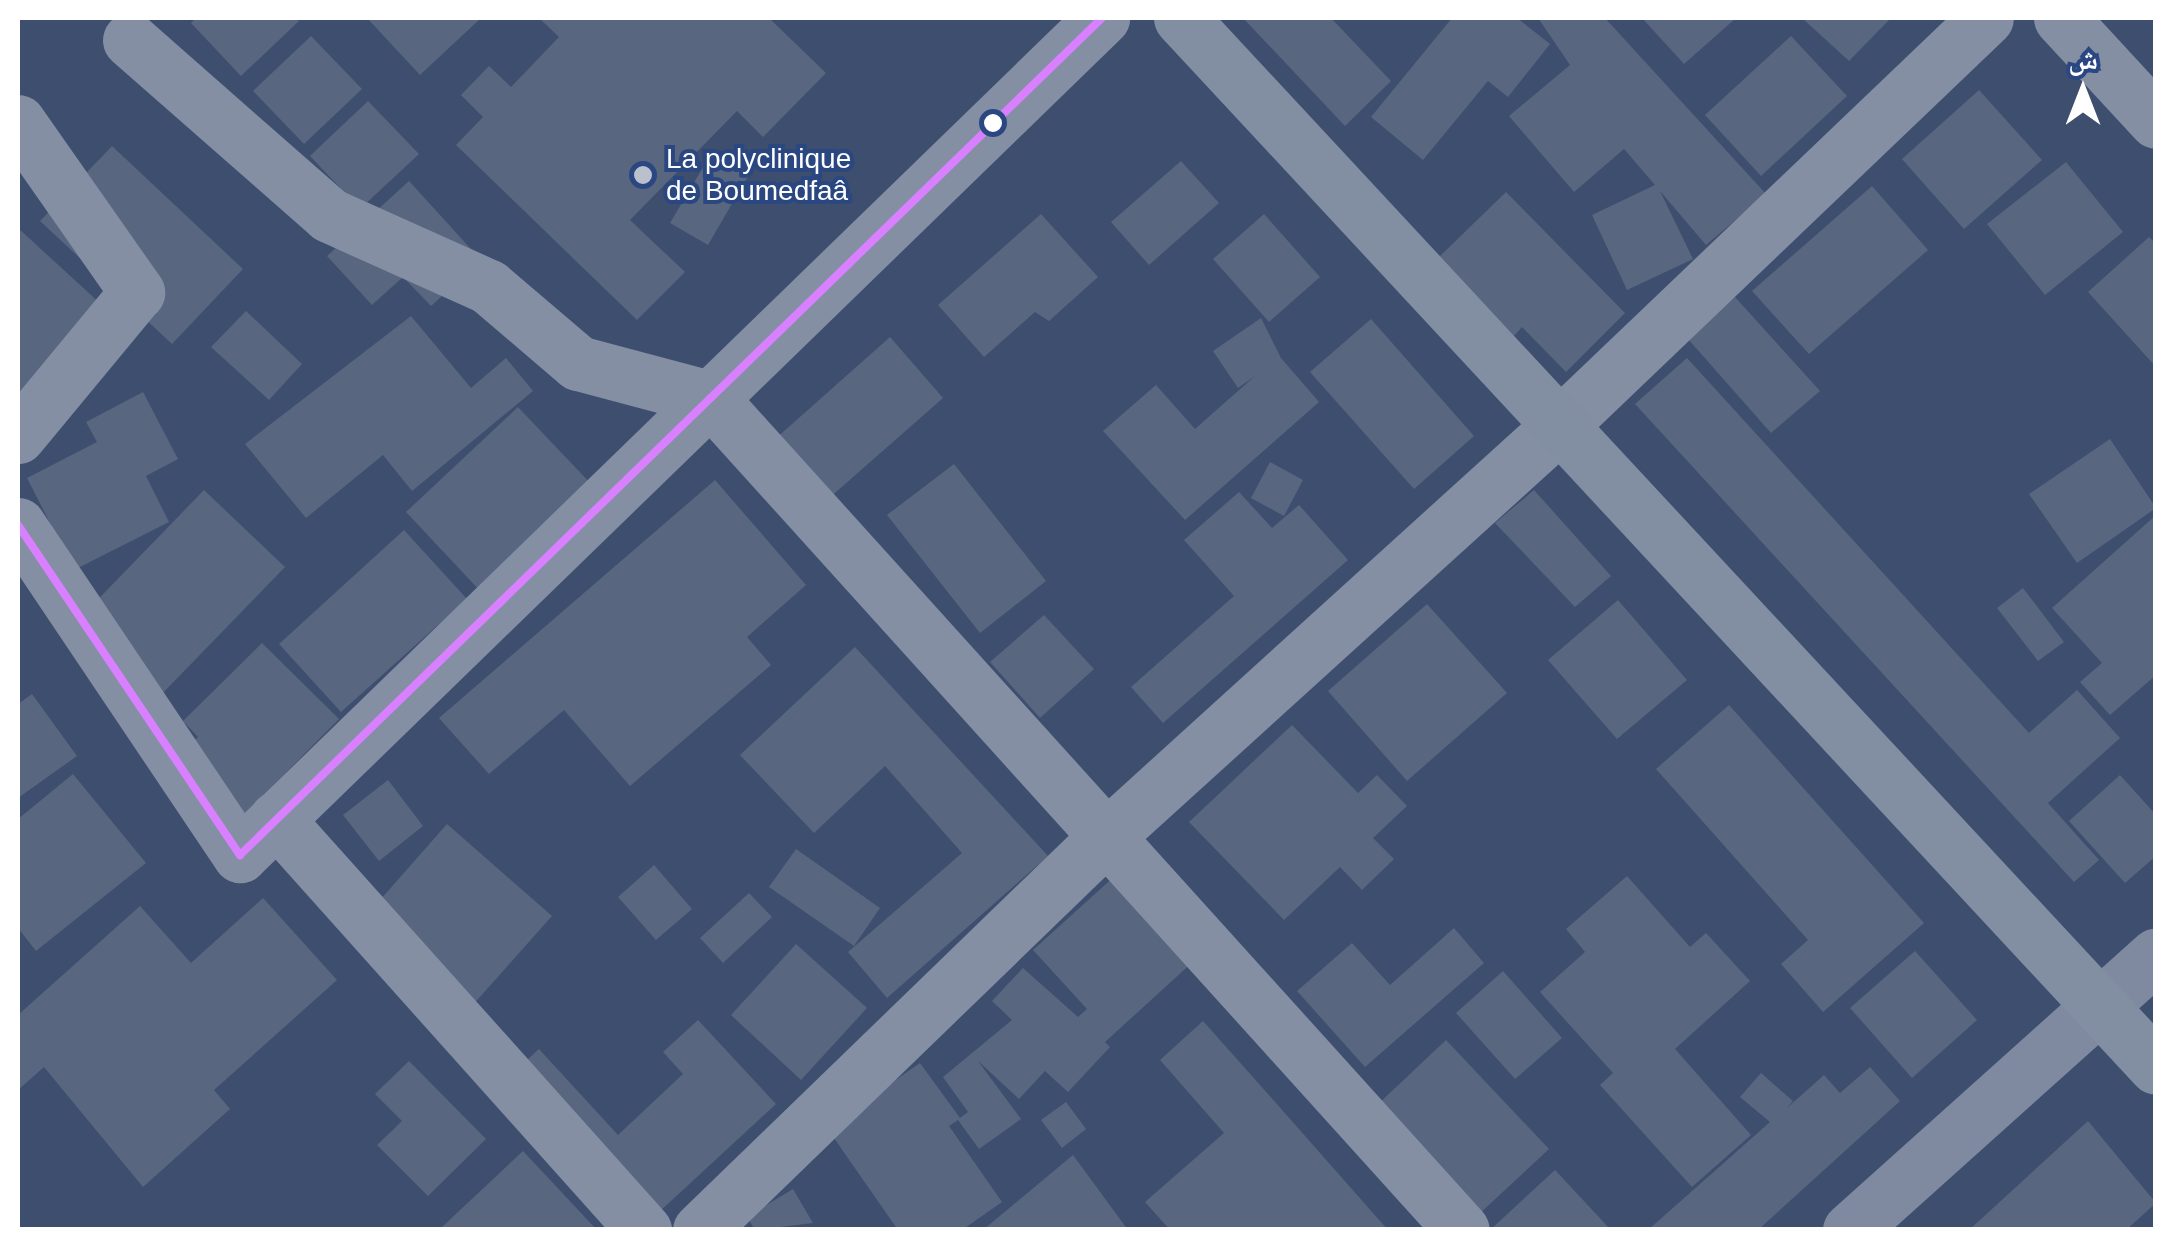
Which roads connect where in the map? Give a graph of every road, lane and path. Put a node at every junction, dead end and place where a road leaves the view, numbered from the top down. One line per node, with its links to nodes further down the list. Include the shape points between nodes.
1 (1102, 18): 8 (street)
2 (1181, 18): 9 (main road)
3 (1986, 18): 9 (street)
4 (2061, 18): 6 (street)
5 (130, 40): 8 (street, via 329,216 489,287 578,363)
6 (2156, 121)
7 (18, 122): 10 (street, via 137,292)
8 (710, 398): 12 (street); 13 (street)
9 (1560, 426): 13 (street); 15 (main road)
10 (18, 436)
11 (18, 525): 12 (street, via 240,855)
12 (276, 819): 17 (street)
13 (1105, 838): 18 (street); 19 (street)
14 (2156, 955): 15 (street)
15 (2097, 1004): 16 (main road); 20 (street)
16 (2156, 1067)
17 (644, 1230)
18 (700, 1230)
19 (1462, 1230)
20 (1850, 1230)

